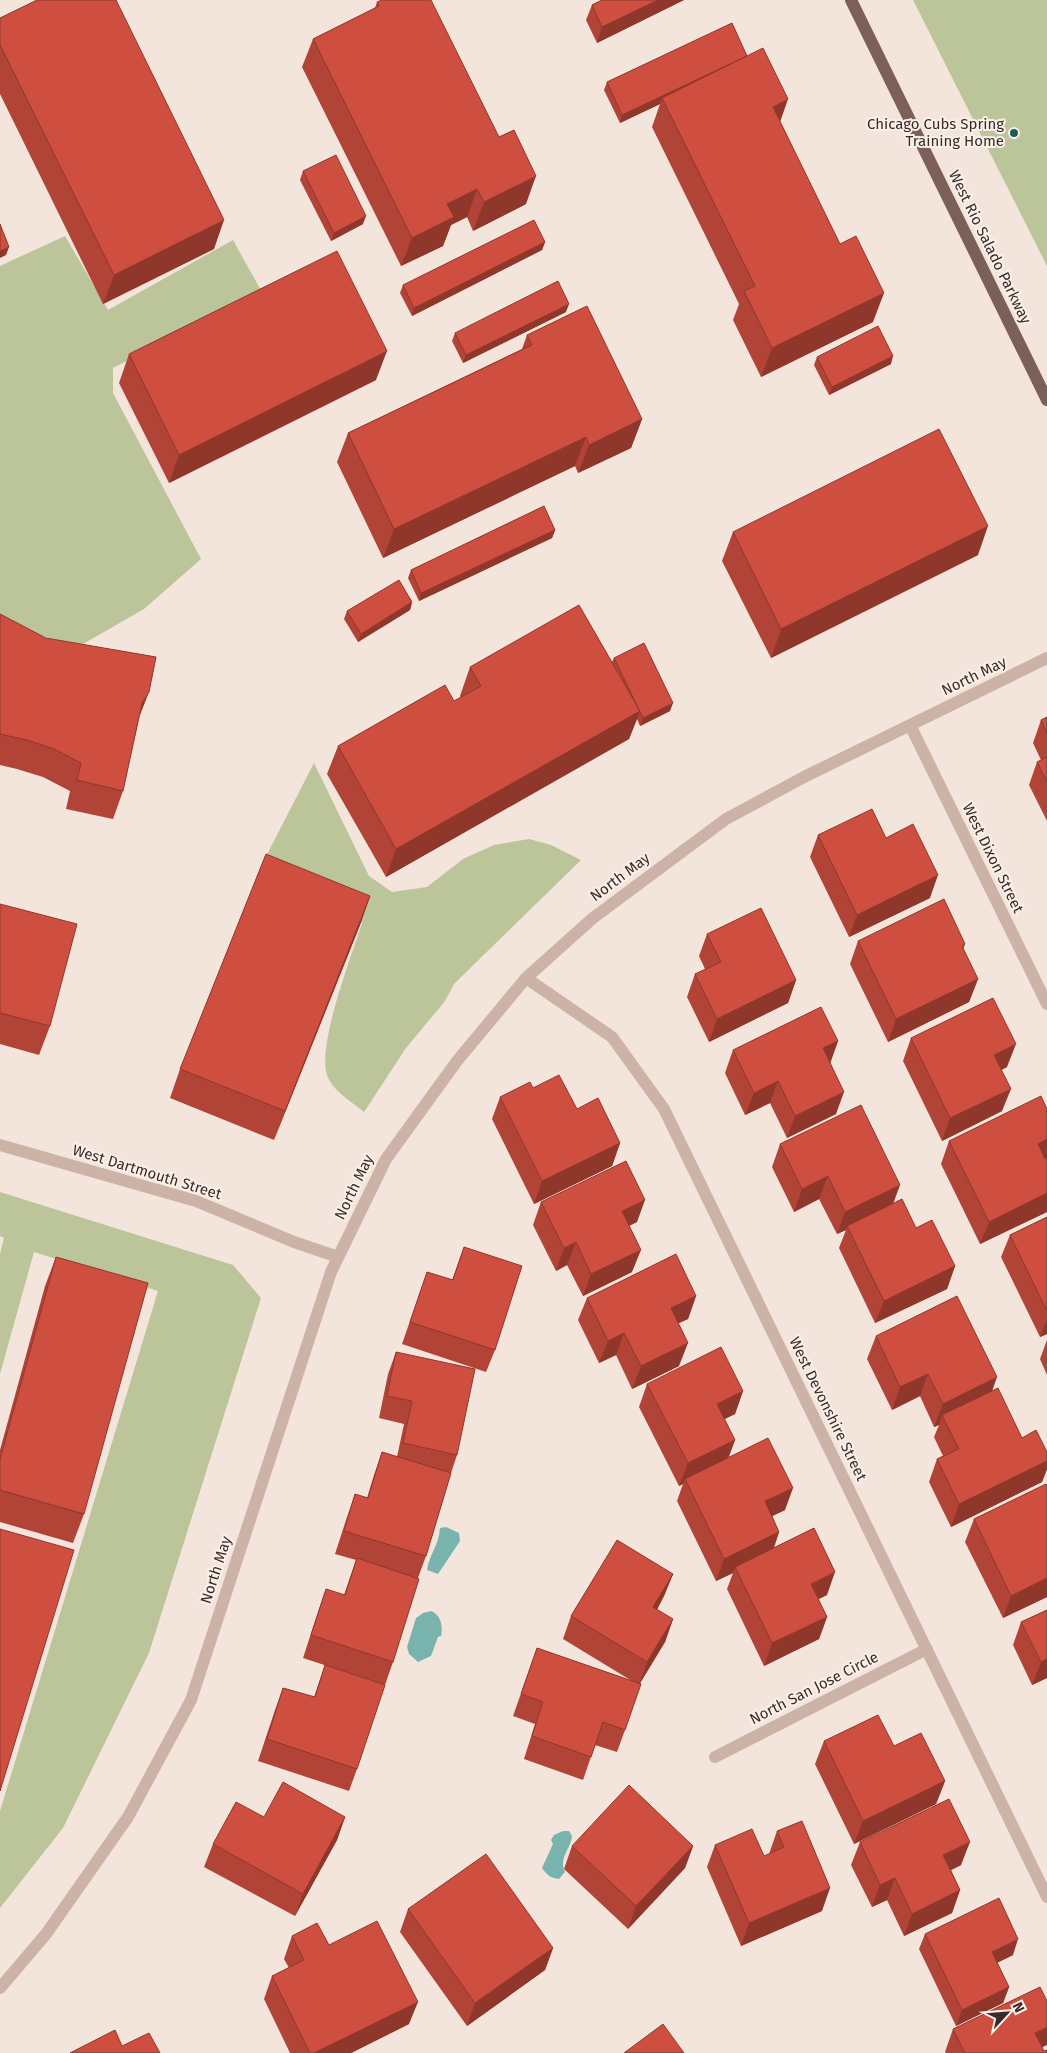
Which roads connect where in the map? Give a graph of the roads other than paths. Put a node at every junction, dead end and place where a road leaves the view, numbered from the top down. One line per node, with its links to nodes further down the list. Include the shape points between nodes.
1 (851, 0): 2 (main road, West Rio Salado Parkway)
2 (1047, 400)
3 (1047, 658): 4 (street, North May)
4 (910, 725): 5 (street, North May, via 726,819 593,918); 6 (street, West Dixon Street)
5 (526, 978): 8 (street, North May, via 457,1061 386,1159); 9 (street, West Devonshire Street, via 612,1037 664,1109)
6 (1047, 1004)
7 (0, 1145): 8 (street, West Dartmouth Street, via 196,1201)
8 (338, 1257): 12 (street, North May, via 191,1700 128,1817 46,1934)
9 (927, 1649): 10 (street, North San Jose Circle); 11 (street, West Devonshire Street)
10 (715, 1757)
11 (1047, 1897)
12 (0, 1988)

